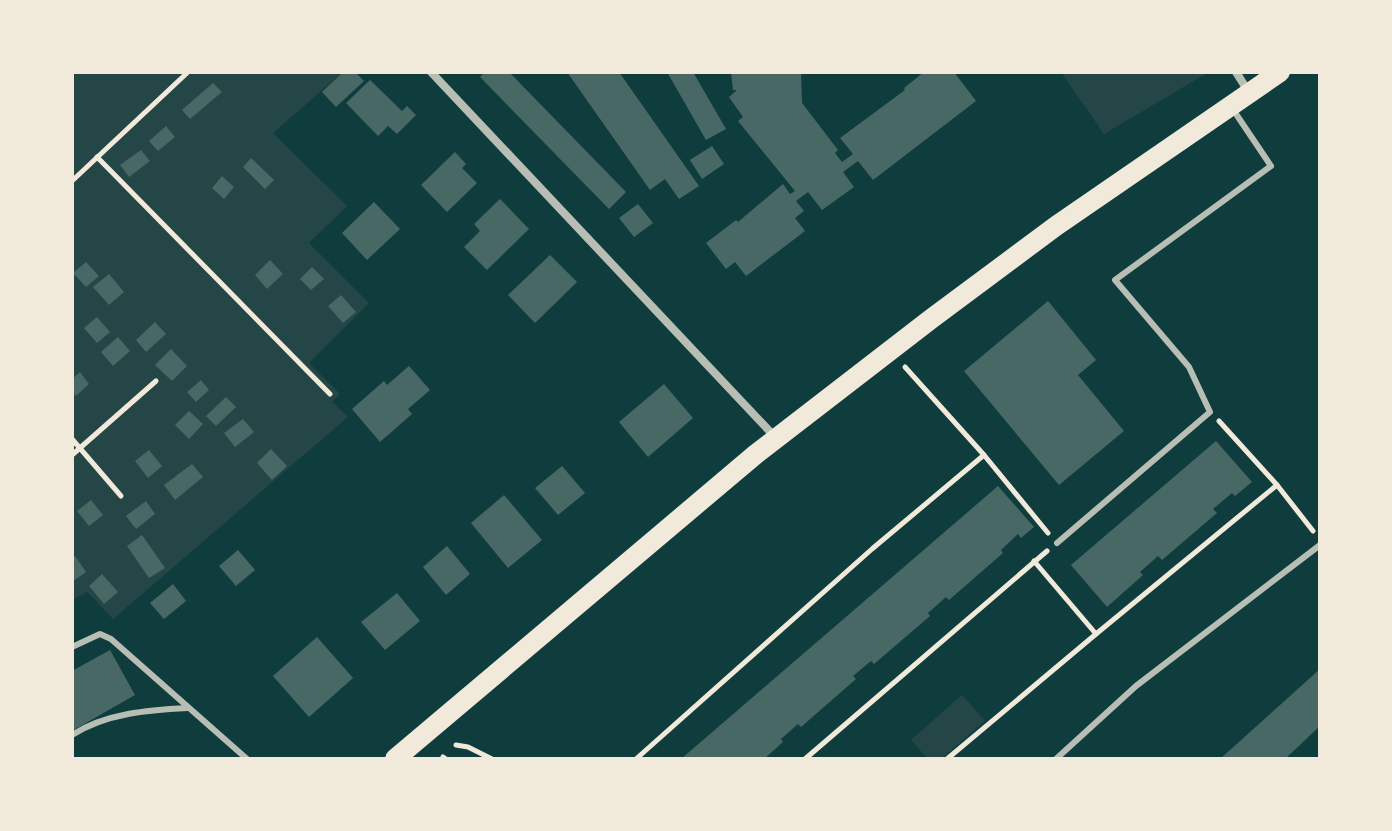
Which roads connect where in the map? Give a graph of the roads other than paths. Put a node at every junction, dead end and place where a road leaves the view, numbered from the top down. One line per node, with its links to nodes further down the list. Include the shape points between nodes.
1 (431, 72): 6 (street)
2 (1236, 72): 4 (street)
3 (1280, 72): 4 (main road)
4 (1249, 92): 5 (main road)
5 (1230, 106): 6 (main road, via 1056,226); 7 (lane, via 1271,166 1115,280 1189,367 1210,412)
6 (776, 439): 13 (main road)
7 (1057, 543)
8 (1320, 545): 14 (lane, via 1136,686)
9 (72, 647): 10 (lane, via 100,634 111,639)
10 (188, 708): 11 (lane, via 128,714); 12 (lane)
11 (72, 735)
12 (247, 759)
13 (395, 759)
14 (1056, 759)

